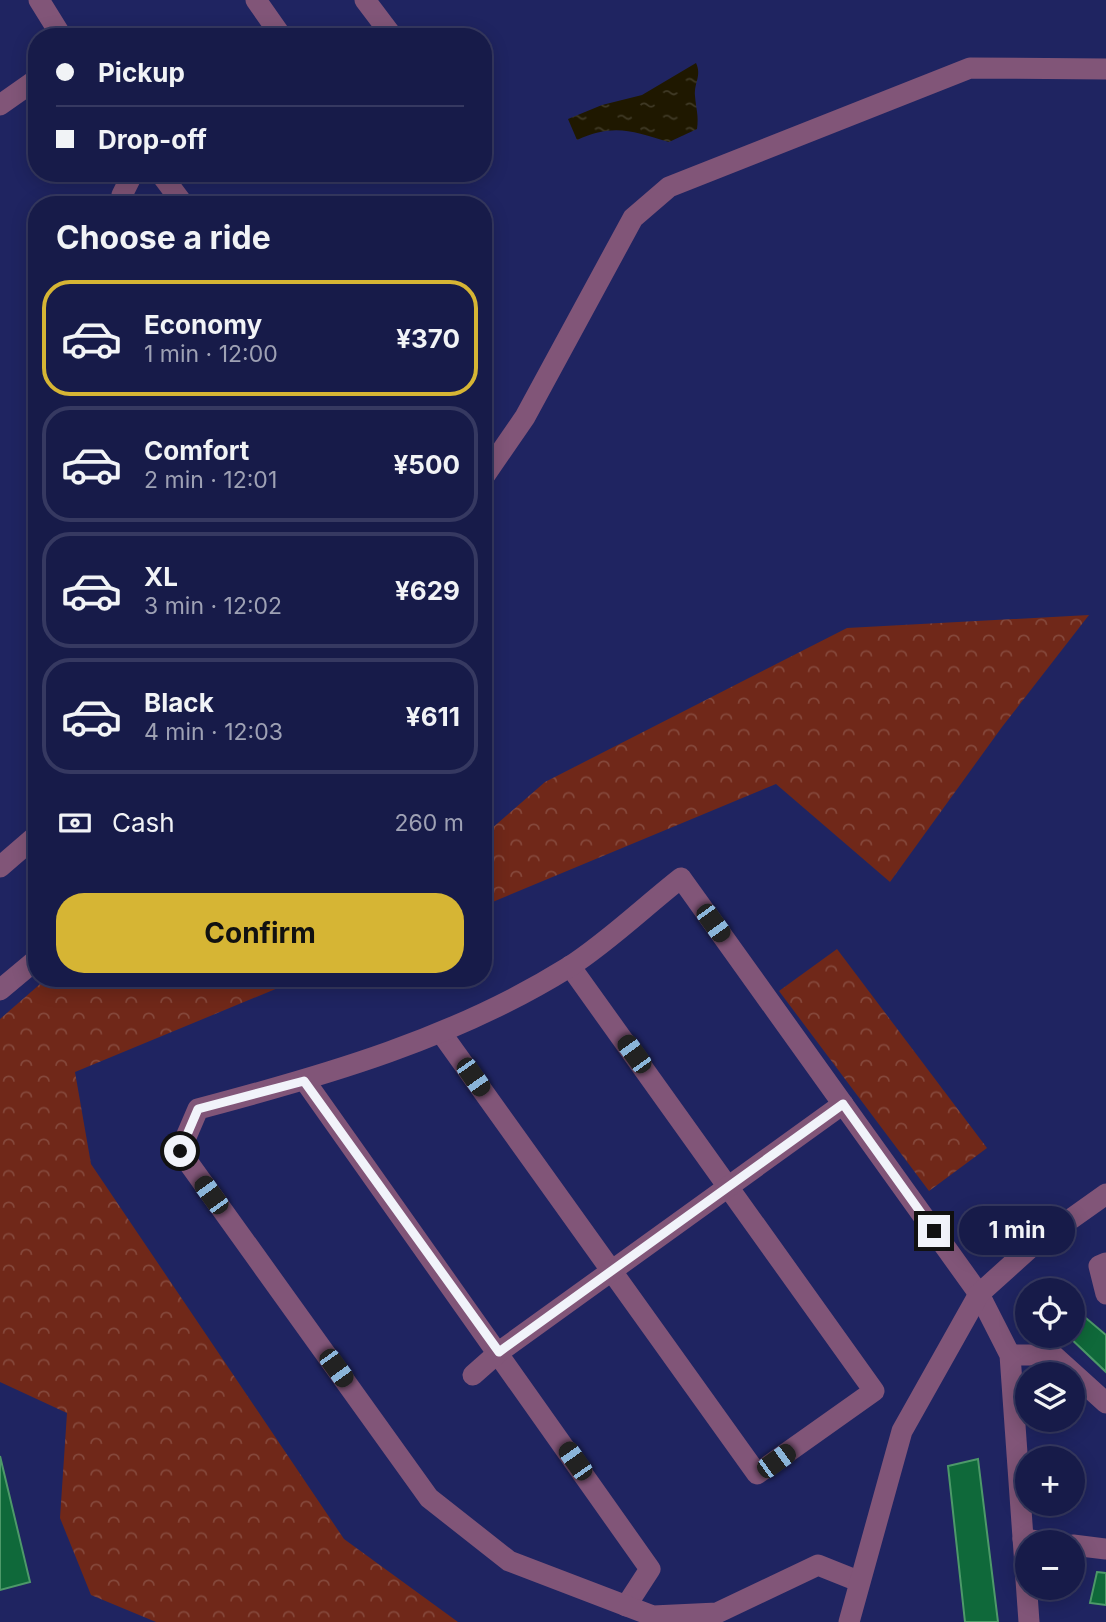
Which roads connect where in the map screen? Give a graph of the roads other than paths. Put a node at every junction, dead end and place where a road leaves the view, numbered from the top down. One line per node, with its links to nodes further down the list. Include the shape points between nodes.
1 (39, 0): 4 (street)
2 (256, 0): 5 (street)
3 (365, 0): 6 (street)
4 (56, 28)
5 (276, 28)
6 (386, 28)
7 (1106, 69): 10 (street, via 970,68 669,187 633,219 525,417)
8 (28, 85): 9 (street)
9 (0, 105)
10 (492, 465)
11 (28, 843): 12 (street)
12 (0, 867)
13 (570, 966): 16 (street); 18 (street, via 681,878); 19 (street)
14 (28, 967): 15 (street)
15 (0, 990)
16 (442, 1034): 17 (street); 22 (street)
17 (304, 1081): 25 (street); 34 (street, via 198,1109 180,1151 429,1498 509,1561)
18 (843, 1104): 19 (street); 23 (street)
19 (729, 1186): 22 (street); 22 (street, via 874,1391 757,1474)
20 (1106, 1194): 23 (street, via 1030,1248)
21 (1106, 1264): 24 (street, via 1099,1266)
22 (611, 1273): 25 (street)
23 (979, 1294): 26 (street); 32 (street, via 902,1431)
24 (1106, 1294)
25 (499, 1352): 27 (street); 34 (street, via 650,1569)
26 (1010, 1355): 28 (street, via 1053,1355); 29 (street)
27 (473, 1375)
28 (1106, 1403)
29 (1022, 1530)
30 (1085, 1546): 31 (street)
31 (1106, 1549)
32 (858, 1581): 34 (street, via 818,1565 717,1613 653,1616); 35 (street)
33 (1027, 1600): 36 (street)
34 (626, 1606)
35 (849, 1622)
36 (1029, 1622)

